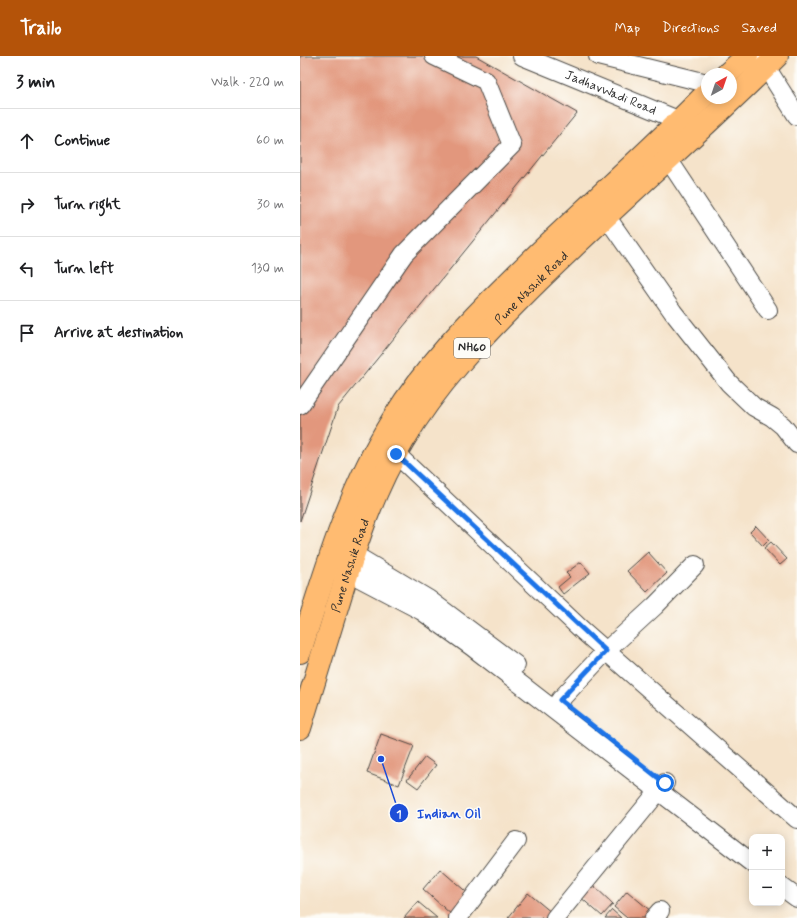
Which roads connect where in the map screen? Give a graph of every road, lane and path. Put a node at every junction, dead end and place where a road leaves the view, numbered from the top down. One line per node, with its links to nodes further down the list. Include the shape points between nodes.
1 (434, 56): 17 (street, via 486,81 512,145 404,254)
2 (522, 56): 12 (street, JadhavWadi Road)
3 (598, 56): 7 (street)
4 (747, 56): 6 (highway)
5 (768, 60): 8 (highway, Pune Nashik Road / NH60); 11 (street)
6 (734, 68)
7 (701, 82)
8 (737, 89)
9 (701, 99): 12 (highway, Pune Nashik Road / NH60)
10 (723, 104): 13 (highway, Pune Nashik Road / NH60)
11 (797, 116)
12 (680, 121): 13 (street, JadhavWadi Road); 20 (highway, Pune Nashik Road / NH60, via 555,237 448,345 393,419 370,459)
13 (700, 130): 14 (highway, Pune Nashik Road / NH60)
14 (668, 159): 15 (highway, Pune Nashik Road / NH60); 16 (street)
15 (606, 216): 18 (street, via 673,312 729,383 754,407 783,426); 19 (highway, Pune Nashik Road / NH60, via 468,353 433,396)
16 (768, 310)
17 (300, 405)
18 (797, 444)
19 (396, 454): 21 (highway, Pune Nashik Road / NH60, via 370,508); 23 (street)
20 (331, 555): 21 (street); 24 (highway, Pune Nashik Road / NH60)
21 (351, 563): 25 (street, via 428,599); 26 (highway, Pune Nashik Road / NH60); 27 (street, via 471,646)
22 (695, 565): 23 (street)
23 (606, 651): 25 (street); 28 (street)
24 (300, 652)
25 (560, 700): 27 (street)
26 (300, 728)
27 (662, 787): 30 (street); 31 (street); 37 (street)
28 (797, 819)
29 (516, 841): 36 (street)
30 (749, 848)
31 (749, 860)
32 (785, 875): 33 (street)
33 (797, 885)
34 (785, 889): 35 (street)
35 (797, 898)
36 (458, 918)
37 (555, 918)

